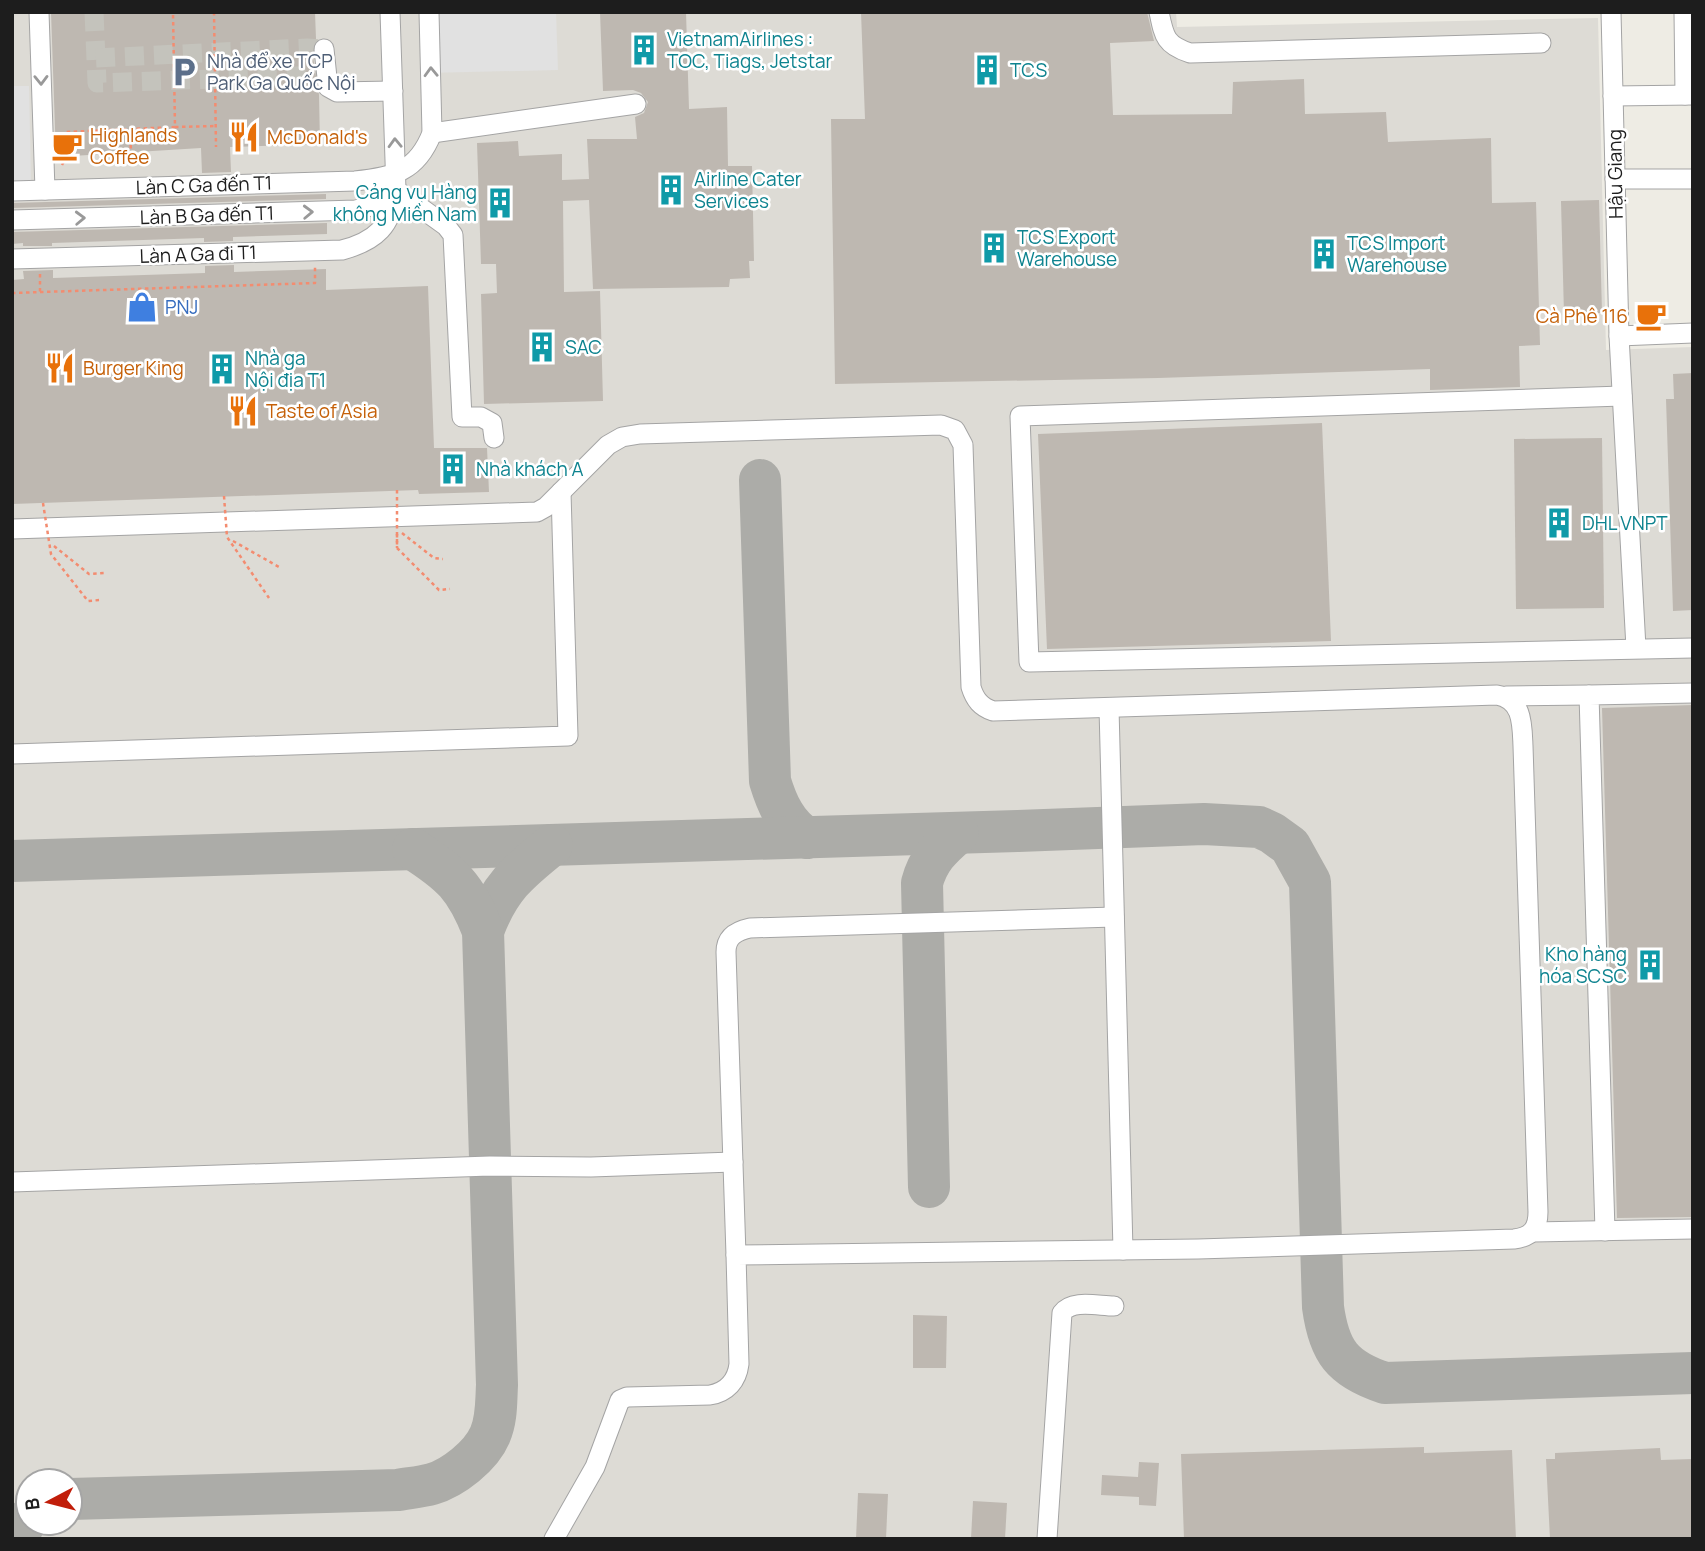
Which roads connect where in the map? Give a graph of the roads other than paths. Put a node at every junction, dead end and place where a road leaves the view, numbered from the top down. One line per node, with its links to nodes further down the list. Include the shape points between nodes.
1 (39, 12): 17 (street, one-way to 17)
2 (390, 12): 9 (street)
3 (429, 12): 13 (street, one-way to 3)
4 (1159, 12): 7 (street, via 1166,40 1190,53)
5 (1611, 12): 11 (street, Hậu Giang)
6 (1684, 12): 10 (street)
7 (1541, 43)
8 (324, 50): 9 (street, via 328,87 337,92)
9 (393, 91): 16 (street, one-way to 9)
10 (1689, 95): 11 (street)
11 (1613, 96): 14 (street, Hậu Giang)
12 (636, 104): 13 (street)
13 (432, 133): 16 (street, Làn B Ga đến T1)
14 (1615, 179): 15 (street); 22 (street, Hậu Giang)
15 (1693, 179)
16 (396, 182): 17 (street, Làn C Ga đến T1); 19 (street, Làn B Ga đến T1, one-way to 16, via 356,210 374,205); 20 (street, Làn A Ga đi T1, via 391,215 379,231 342,250); 24 (street, via 453,235 462,417 486,419 492,423)
17 (45, 190): 18 (street, Làn C Ga đến T1)
18 (12, 191)
19 (12, 220)
20 (12, 259)
21 (1693, 333): 22 (street)
22 (1619, 336): 23 (street, Hậu Giang)
23 (1622, 396): 27 (street, Hậu Giang); 27 (street, via 1020,416 1029,662)
24 (494, 438)
25 (561, 492): 26 (street, via 537,512); 32 (street, via 608,445 631,435 923,424 948,427 960,436 964,455 971,687 976,699 993,711); 33 (street, via 568,736)
26 (12, 529)
27 (1636, 648): 28 (street)
28 (1693, 648)
29 (1693, 693): 30 (street)
30 (1589, 695): 31 (street); 38 (street)
31 (1506, 696): 32 (street); 39 (street, via 1518,709 1523,746 1538,1212)
32 (1109, 708): 34 (street)
33 (12, 754)
34 (1114, 917): 35 (street, via 736,932 726,947); 40 (street)
35 (733, 1162): 36 (street); 41 (street)
36 (12, 1182)
37 (1693, 1229): 38 (street)
38 (1605, 1231): 39 (street)
39 (1533, 1232): 40 (street, via 1514,1239)
40 (1123, 1250): 41 (street)
41 (736, 1255): 43 (street, via 739,1364 732,1383 723,1392 710,1395 620,1400 595,1467)
42 (1114, 1307): 44 (street, via 1070,1305 1062,1312)
43 (554, 1539)
44 (1047, 1539)

